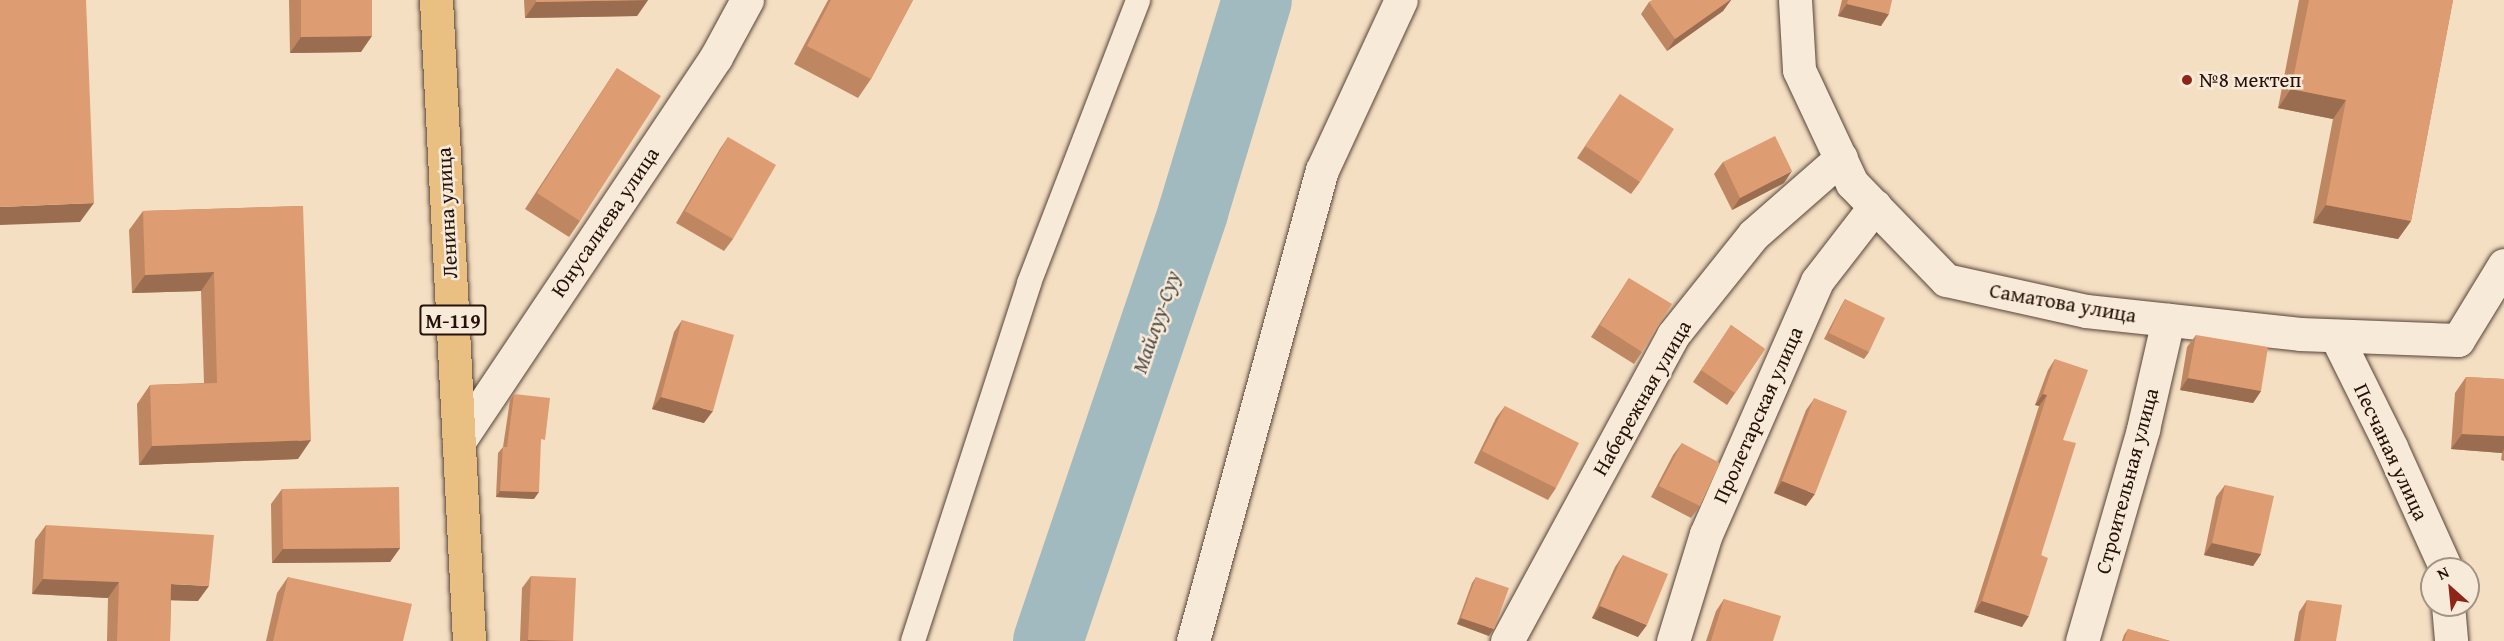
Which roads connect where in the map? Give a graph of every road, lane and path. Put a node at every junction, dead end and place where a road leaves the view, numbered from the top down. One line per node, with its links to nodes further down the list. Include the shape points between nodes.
1 (436, 0): 11 (main road, Ленина улица / М-119)
2 (747, 0): 11 (street, Юнусалиева улица, via 716,57)
3 (1138, 0): 15 (lane, via 1029,283)
4 (1401, 0): 16 (street, via 1322,170)
5 (1795, 0): 6 (street, Саматова улица, via 1799,70)
6 (1840, 158): 7 (street, Саматова улица, via 1852,183); 17 (street, Набережная улица, via 1753,235 1673,335)
7 (1875, 206): 9 (street, Саматова улица, via 1946,280 2086,311); 18 (street, Пролетарская улица, via 1817,280 1706,534)
8 (2504, 265): 10 (street, Саматова улица, via 2458,340)
9 (2169, 320): 10 (street, Саматова улица); 19 (street, Строительная улица, via 2143,429)
10 (2336, 336): 12 (street, Песчаная улица)
11 (459, 441): 14 (main road, Ленина улица / М-119)
12 (2441, 557)
13 (2449, 617): 20 (street)
14 (469, 641)
15 (913, 641)
16 (1193, 641)
17 (1507, 641)
18 (1673, 641)
19 (2082, 641)
20 (2451, 641)

